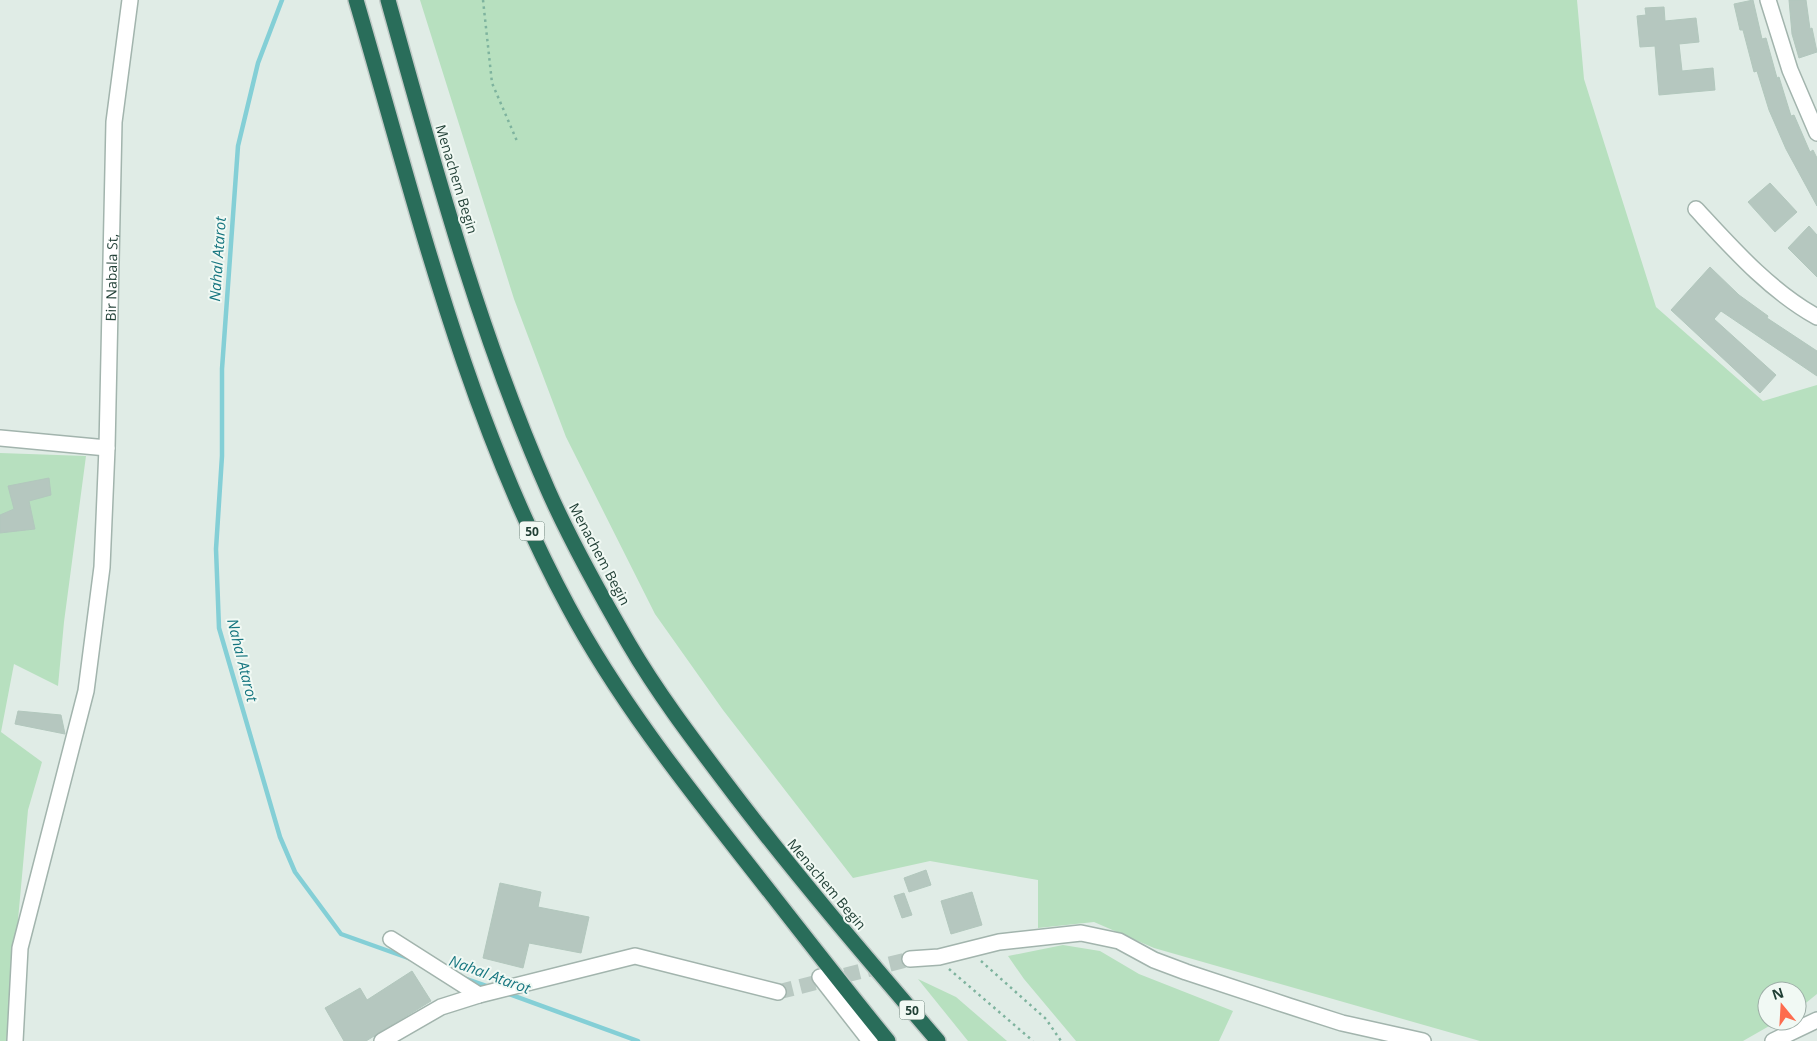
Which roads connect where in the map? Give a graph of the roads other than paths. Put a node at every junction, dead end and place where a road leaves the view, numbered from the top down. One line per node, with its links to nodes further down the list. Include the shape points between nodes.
1 (130, 0): 9 (street, Bir Nabala St,, via 114,122)
2 (356, 0): 19 (highway, 50, via 440,287 476,397 523,511 568,606 667,761)
3 (388, 0): 20 (highway, Menachem Begin / 50, via 469,277 504,380 548,491 591,576 630,646 696,744 776,849)
4 (1768, 0): 5 (street, via 1790,70)
5 (1817, 133)
6 (1696, 210): 7 (street, via 1742,260 1779,292)
7 (1817, 317)
8 (0, 438): 9 (street)
9 (107, 448): 16 (street, Bir Nabala St,, via 102,567 86,691 20,948)
10 (391, 939): 14 (street)
11 (910, 959): 21 (street, via 939,957 998,942 1081,932 1118,941 1186,972 1316,1014)
12 (820, 977): 18 (street)
13 (778, 992): 14 (street, via 635,956)
14 (478, 995): 17 (street, via 441,1007)
15 (1817, 1020): 22 (street)
16 (15, 1041)
17 (382, 1041)
18 (870, 1041)
19 (888, 1041)
20 (938, 1041)
21 (1423, 1041)
22 (1772, 1041)

